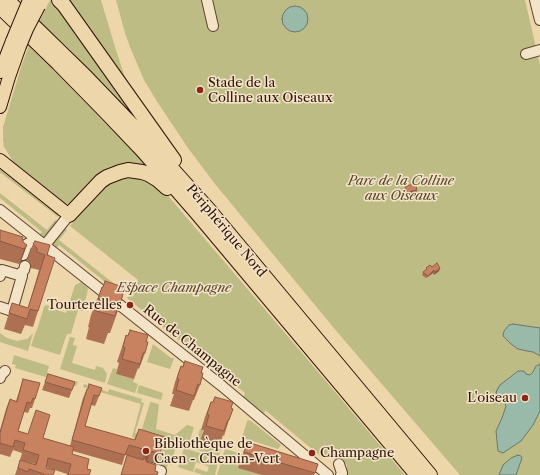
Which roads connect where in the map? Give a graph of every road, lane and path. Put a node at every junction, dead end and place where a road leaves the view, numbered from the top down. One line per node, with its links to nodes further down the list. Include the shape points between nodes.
1 (7, 0): 17 (highway, Périphérique Nord, via 136,129)
2 (59, 0): 17 (highway, via 138,108)
3 (207, 0): 8 (street)
4 (535, 0): 7 (street)
5 (38, 2): 9 (main road, bridge, via 27,29)
6 (0, 7): 17 (highway, Périphérique Nord, via 58,62)
7 (540, 20)
8 (213, 26)
9 (16, 44): 12 (main road); 13 (main road)
10 (540, 50): 11 (street)
11 (526, 54)
12 (0, 72)
13 (0, 107)
14 (0, 150): 15 (main road)
15 (2, 163): 18 (main road)
16 (0, 210): 19 (street, Rue de Champagne)
17 (203, 211): 18 (highway, via 183,206 170,190 148,174 128,170 114,173 101,181); 29 (highway, Périphérique Nord); 30 (highway, Périphérique Nord)
18 (69, 215): 20 (street)
19 (32, 240): 20 (street, Rue de Champagne); 21 (street, via 27,244)
20 (45, 245): 27 (street, Rue de Champagne, via 222,386)
21 (23, 265): 22 (street, via 2,270); 23 (street, via 12,311)
22 (0, 276)
23 (0, 307)
24 (339, 464): 28 (street)
25 (148, 467): 26 (street, via 161,471)
26 (159, 475)
27 (328, 475)
28 (341, 475)
29 (417, 475)
30 (430, 475)

